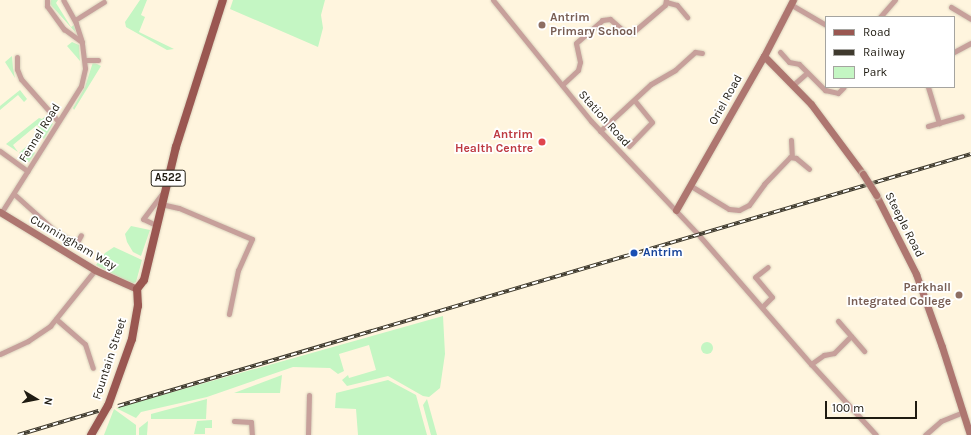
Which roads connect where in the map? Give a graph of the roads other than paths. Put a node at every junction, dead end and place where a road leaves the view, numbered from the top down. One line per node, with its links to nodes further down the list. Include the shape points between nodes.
1 (47, 0): 15 (street, via 49,9 66,31)
2 (63, 0): 13 (street, Fennel Road)
3 (223, 0): 42 (main road, Fountain Street / A522, via 200,66)
4 (494, 0): 25 (street, Station Road)
5 (895, 0): 10 (street)
6 (666, 1): 11 (street, via 677,5); 25 (street, via 632,32 624,32 610,19 602,20 576,43 580,62 578,70)
7 (104, 2): 13 (street)
8 (791, 2): 14 (street); 20 (street, Oriel Road)
9 (951, 7): 12 (street)
10 (881, 16)
11 (687, 17)
12 (971, 19)
13 (75, 20): 15 (street, Fennel Road)
14 (825, 24)
15 (82, 42): 22 (street, Fennel Road)
16 (971, 44): 18 (street)
17 (780, 52): 24 (street)
18 (955, 52)
19 (702, 53): 29 (street, via 695,52)
20 (764, 56): 26 (street, Steeple Road); 41 (street, Oriel Road)
21 (17, 57): 31 (street, via 17,70 21,79)
22 (85, 60): 23 (street); 31 (street, Fennel Road, via 81,86)
23 (98, 60)
24 (807, 73): 26 (street); 27 (street, via 825,90 838,93)
25 (562, 85): 34 (street, Station Road)
26 (793, 85): 64 (street, Steeple Road, bridge, via 826,122 876,195 916,274)
27 (843, 88)
28 (928, 88): 32 (street)
29 (634, 100): 34 (street); 36 (street, via 652,122)
30 (962, 116): 32 (street)
31 (58, 121): 40 (street, Fennel Road)
32 (938, 123): 33 (street)
33 (928, 126)
34 (600, 131): 45 (street, Station Road)
35 (791, 140): 38 (street)
36 (629, 146)
37 (0, 151): 40 (street)
38 (792, 157): 39 (street); 41 (street, via 742,210 729,209)
39 (809, 169)
40 (28, 171): 43 (street, Fennel Road)
41 (691, 186): 45 (street, Oriel Road)
42 (165, 190): 44 (main road, Fountain Street / A522); 47 (street, Fountain Street, via 143,220)
43 (14, 194): 46 (street, Fennel Road); 49 (street, via 56,232)
44 (161, 204): 47 (main road, Fountain Street / A522); 55 (street, via 179,208 252,239 238,270)
45 (676, 210): 54 (street, Station Road)
46 (1, 212): 52 (street, Cunningham Way)
47 (156, 225): 53 (main road, Fountain Street / A522, via 144,280)
48 (81, 235): 49 (street)
49 (76, 244): 50 (street)
50 (81, 247)
51 (768, 266): 54 (street, via 755,277 772,298)
52 (95, 270): 53 (street, Cunningham Way); 56 (street)
53 (138, 289): 66 (main road, Fountain Street / A522, via 137,318 133,334 117,384)
54 (762, 307): 61 (street)
55 (229, 314)
56 (56, 319): 60 (street, via 28,341); 62 (street, via 86,346)
57 (838, 321): 58 (street)
58 (851, 336): 59 (street); 61 (street, via 834,353 824,355)
59 (864, 351)
60 (0, 354)
61 (811, 364): 69 (street)
62 (93, 368)
63 (309, 395): 68 (street)
64 (963, 412): 70 (street, via 941,421); 71 (street, Steeple Road)
65 (234, 421): 67 (street, via 251,422)
66 (94, 433)
67 (252, 435)
68 (308, 435)
69 (876, 435)
70 (925, 435)
71 (970, 435)

